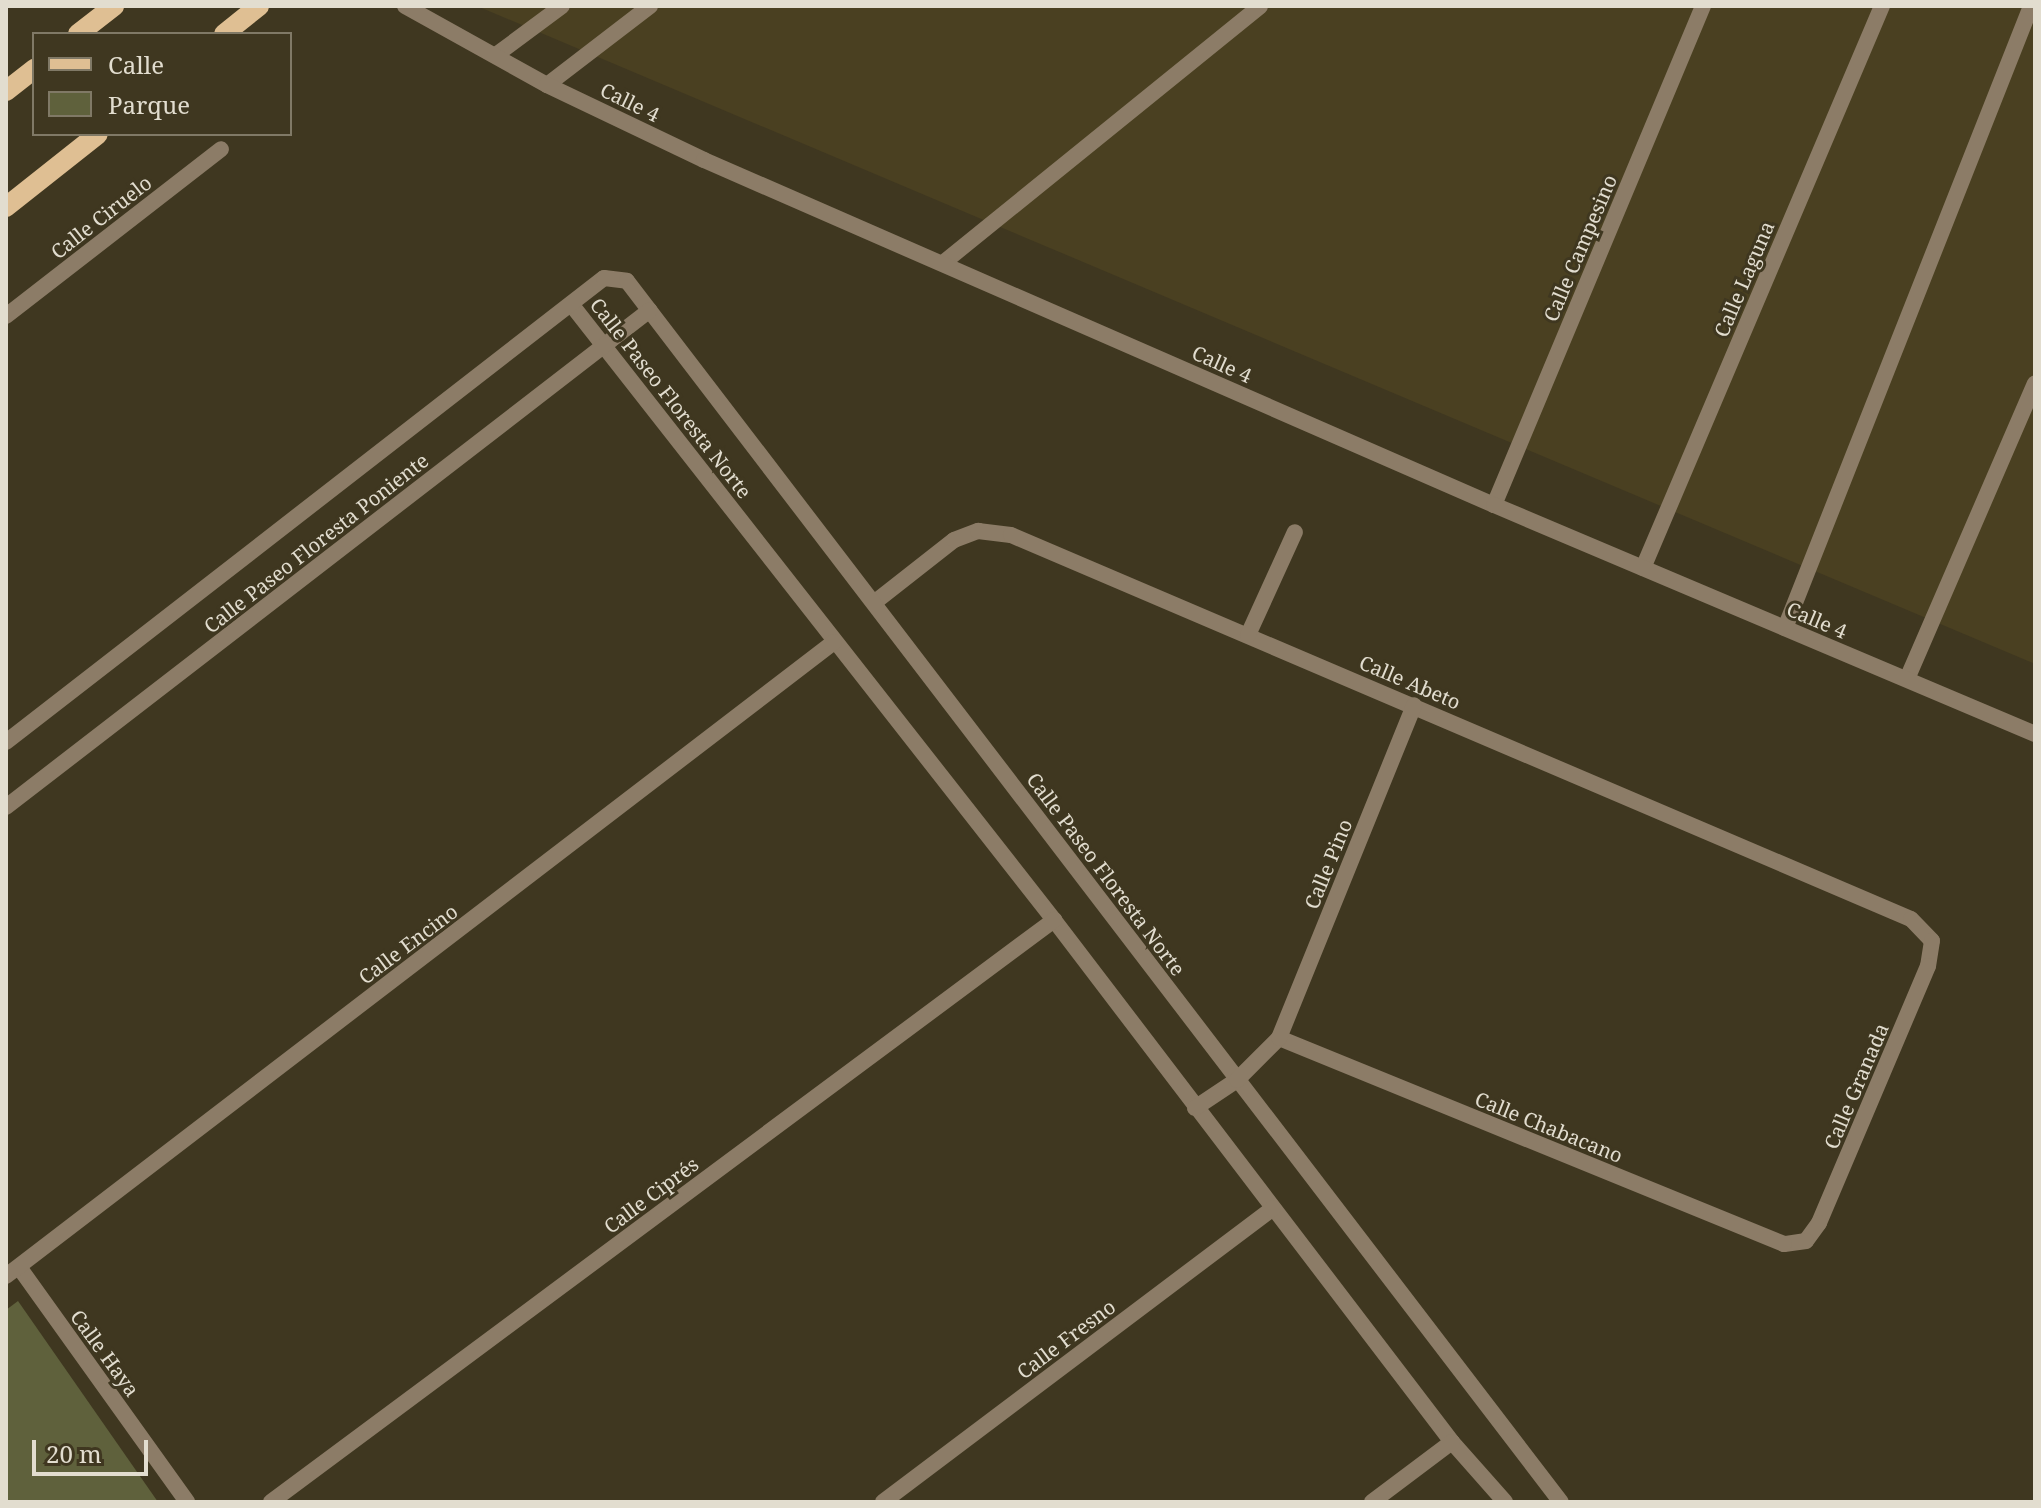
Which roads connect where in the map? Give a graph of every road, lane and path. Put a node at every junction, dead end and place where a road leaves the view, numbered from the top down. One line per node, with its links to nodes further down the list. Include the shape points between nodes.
1 (114, 6): 10 (main road)
2 (259, 6): 11 (main road)
3 (405, 6): 12 (street, Calle 4)
4 (562, 6): 12 (street)
5 (650, 6): 14 (street)
6 (1260, 6): 19 (street)
7 (1703, 6): 26 (street, Calle Campesino)
8 (1882, 6): 28 (street, Calle Laguna)
9 (2031, 6): 30 (street)
10 (81, 32)
11 (226, 32)
12 (496, 55): 14 (street, Calle 4)
13 (32, 71): 15 (main road)
14 (547, 85): 19 (street, Calle 4, via 704,160)
15 (6, 91)
16 (95, 136): 18 (main road)
17 (221, 149): 23 (street, Calle Ciruelo)
18 (6, 207)
19 (943, 263): 26 (street, Calle 4)
20 (616, 277): 21 (street, Calle Paseo Floresta Poniente, via 604,278); 22 (street, Calle Paseo Floresta Norte, via 627,281)
21 (571, 304): 24 (street, Calle Paseo Floresta Norte); 36 (street, Calle Paseo Floresta Poniente)
22 (650, 310): 24 (street, Calle Paseo Floresta Poniente); 29 (street, Calle Paseo Floresta Norte)
23 (6, 316)
24 (607, 345): 32 (street, Calle Paseo Floresta Norte); 37 (street, Calle Paseo Floresta Poniente)
25 (2035, 383): 33 (street)
26 (1494, 505): 28 (street, Calle 4)
27 (1295, 532): 31 (street)
28 (1643, 568): 30 (street, Calle 4)
29 (875, 602): 31 (street, Calle Abeto, via 954,540 978,531 1011,535); 41 (street, Calle Paseo Floresta Norte)
30 (1785, 628): 33 (street, Calle 4)
31 (1248, 635): 34 (street, Calle Abeto)
32 (834, 642): 38 (street, Calle Paseo Floresta Norte); 45 (street, Calle Encino)
33 (1907, 679): 35 (street, Calle 4)
34 (1414, 705): 39 (street, Calle Abeto, via 1911,919); 40 (street, Calle Pino)
35 (2035, 734)
36 (6, 742)
37 (6, 807)
38 (1054, 920): 42 (street, Calle Paseo Floresta Norte); 48 (street, Calle Ciprés)
39 (1932, 941): 44 (street, Calle Granada, via 1928,966 1819,1223)
40 (1279, 1038): 41 (street); 44 (street, Calle Chabacano, via 1784,1244)
41 (1237, 1080): 42 (street); 52 (street, Calle Paseo Floresta Norte)
42 (1195, 1108): 43 (street, Calle Paseo Floresta Norte)
43 (1273, 1208): 46 (street, Calle Paseo Floresta Norte); 49 (street, Calle Fresno)
44 (1806, 1241)
45 (12, 1272): 47 (street, Calle Haya)
46 (1452, 1442): 50 (street); 51 (street, Calle Paseo Floresta Norte)
47 (187, 1502)
48 (271, 1502)
49 (883, 1502)
50 (1372, 1502)
51 (1505, 1502)
52 (1561, 1502)

